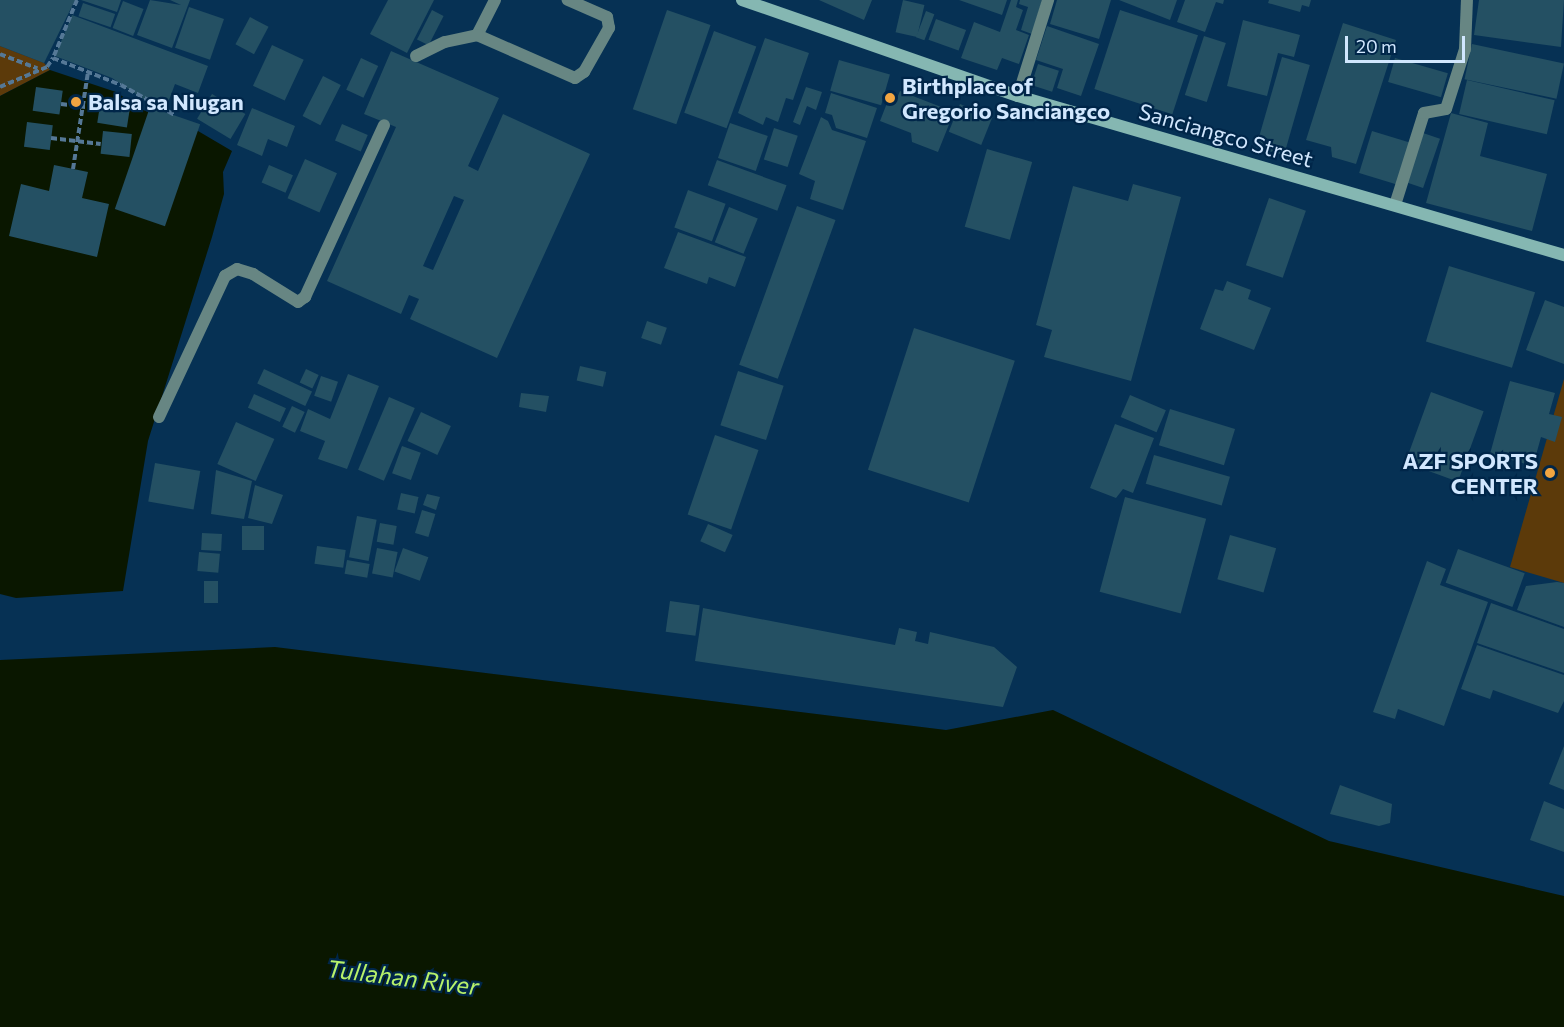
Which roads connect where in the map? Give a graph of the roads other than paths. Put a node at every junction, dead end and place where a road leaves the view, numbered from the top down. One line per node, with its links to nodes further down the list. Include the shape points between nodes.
1 (495, 0): 6 (street)
2 (568, 0): 6 (street, via 607,17 609,28 584,72 575,78)
3 (742, 0): 8 (main road, Sanciangco Street)
4 (1048, 0): 8 (street)
5 (1467, 0): 10 (street, via 1465,49 1446,109 1424,113)
6 (477, 35): 7 (street, via 445,42)
7 (416, 56)
8 (1018, 96): 10 (main road, Sanciangco Street)
9 (384, 125): 12 (street, via 305,297 298,302 253,274 237,269 225,276)
10 (1395, 205): 11 (main road, Sanciangco Street)
11 (1564, 255)
12 (159, 417)

